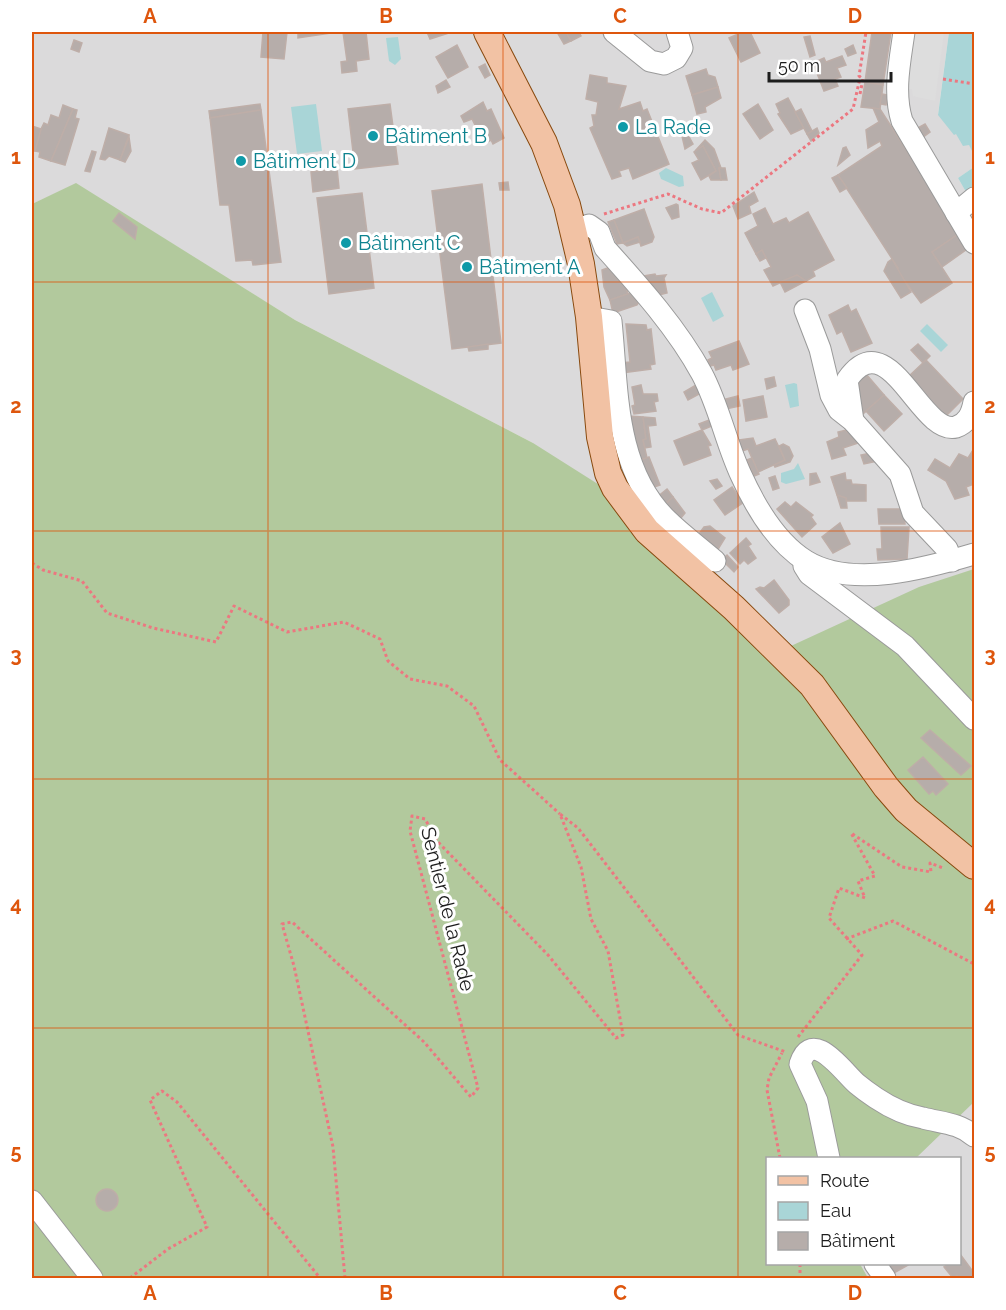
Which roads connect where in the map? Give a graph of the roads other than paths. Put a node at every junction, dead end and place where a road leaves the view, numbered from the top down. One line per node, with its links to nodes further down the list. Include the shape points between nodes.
1 (488, 32): 7 (main road, via 544,143)
2 (614, 32): 3 (street, via 650,61 664,64 676,58 682,48)
3 (677, 32)
4 (904, 32): 6 (street, via 898,110)
5 (975, 198): 6 (street)
6 (956, 213): 8 (street)
7 (581, 228): 10 (main road); 15 (street, via 599,232 605,248 674,332 702,375 741,475 760,512)
8 (975, 243)
9 (805, 310): 12 (street, via 831,395 838,410)
10 (589, 318): 14 (street, via 611,321 627,455 644,491 666,520); 18 (main road, via 604,456 608,473 626,506 657,541 792,663 906,810)
11 (975, 402): 12 (street, via 967,420 950,428 938,423 893,372 879,364 868,365 847,380)
12 (852, 421): 16 (street, via 900,474 913,513 947,549)
13 (975, 554): 16 (street)
14 (715, 561)
15 (806, 561): 16 (street, via 830,571 853,574 924,569); 17 (street, via 808,574 904,646)
16 (952, 561)
17 (975, 719)
18 (975, 866)
19 (975, 1136): 20 (street, via 950,1123 892,1109 858,1085 826,1053 810,1049 800,1064 818,1101)
20 (829, 1157)
21 (32, 1201): 23 (street)
22 (876, 1265): 24 (street)
23 (92, 1278)
24 (885, 1278)

